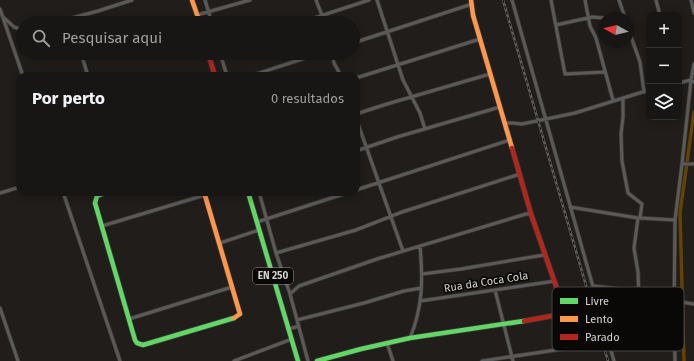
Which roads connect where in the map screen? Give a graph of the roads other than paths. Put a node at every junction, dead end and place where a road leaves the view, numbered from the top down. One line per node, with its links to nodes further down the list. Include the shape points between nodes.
1 (132, 0): 22 (street)
2 (192, 0): 20 (street)
3 (205, 0): 16 (street)
4 (250, 0): 16 (street)
5 (316, 0): 24 (street)
6 (368, 0): 24 (street)
7 (377, 0): 29 (street)
8 (512, 0): 59 (street)
9 (551, 0): 27 (street)
10 (586, 0): 25 (street)
11 (619, 0): 17 (street)
12 (656, 0): 18 (street)
13 (691, 0): 19 (street)
14 (471, 2): 29 (street); 30 (street)
15 (0, 9): 21 (street)
16 (209, 12): 20 (street); 23 (street)
17 (623, 12)
18 (659, 12)
19 (694, 13)
20 (197, 15)
21 (2, 16): 28 (street); 33 (street)
22 (79, 16)
23 (210, 16)
24 (322, 16)
25 (588, 17): 26 (street); 27 (street); 48 (street)
26 (598, 18)
27 (556, 25): 48 (street, via 566,75)
28 (16, 28)
29 (388, 31): 31 (street); 40 (street)
30 (480, 39): 40 (street); 49 (street)
31 (360, 41)
32 (634, 45): 53 (street, via 640,62)
33 (16, 56)
34 (17, 60): 42 (street)
35 (84, 60): 43 (street)
36 (210, 60): 44 (street)
37 (222, 60): 45 (street)
38 (299, 60): 46 (street)
39 (333, 60): 47 (street)
40 (398, 64): 50 (street); 54 (street, via 403,80)
41 (694, 64): 51 (street)
42 (22, 72)
43 (87, 72)
44 (214, 72)
45 (226, 72)
46 (262, 72)
47 (339, 72)
48 (605, 72): 56 (street)
49 (490, 74): 54 (street); 57 (street)
50 (360, 77)
51 (692, 81): 52 (street); 66 (street)
52 (682, 83)
53 (644, 92): 55 (street)
54 (413, 97): 58 (street); 61 (street)
55 (623, 98): 56 (street); 83 (street, via 621,159 628,193 642,204)
56 (613, 100): 59 (street, via 575,113)
57 (500, 107): 60 (street); 61 (street)
58 (360, 113)
59 (546, 119): 60 (street, via 522,124); 80 (street)
60 (505, 123): 63 (street)
61 (425, 129): 64 (street)
62 (360, 130): 64 (street)
63 (510, 140): 68 (street); 69 (street)
64 (366, 148): 65 (street); 69 (street)
65 (360, 150)
66 (682, 164): 67 (street); 85 (street)
67 (694, 164)
68 (520, 174): 81 (street); 82 (street)
69 (378, 182): 71 (street); 82 (street)
70 (16, 187): 72 (street)
71 (360, 189)
72 (0, 193)
73 (64, 196): 123 (street)
74 (97, 196): 87 (street, via 94,200)
75 (198, 196): 87 (street)
76 (205, 196): 89 (street)
77 (249, 196): 86 (street, EN 250)
78 (259, 196): 84 (street)
79 (338, 196): 84 (street)
80 (570, 207): 83 (street); 96 (street)
81 (531, 214): 90 (street); 93 (street)
82 (391, 217): 91 (street); 92 (street)
83 (639, 218): 85 (street); 100 (street, via 634,248)
84 (266, 219): 86 (street); 92 (street)
85 (675, 220): 101 (street)
86 (257, 222): 88 (street, EN 250)
87 (102, 226): 110 (street)
88 (259, 230): 89 (street); 114 (street, EN 250)
89 (220, 243): 97 (street)
90 (420, 246): 91 (street); 94 (street)
91 (403, 251): 104 (street, via 299,286)
92 (276, 253): 104 (street)
93 (544, 254): 94 (street); 95 (street)
94 (422, 274): 102 (street)
95 (555, 281): 98 (street); 103 (street, Rua da Coca Cola)
96 (593, 286): 99 (street)
97 (232, 287): 110 (street); 110 (street, via 240,314 227,320 143,345 135,340)
98 (557, 287)
99 (602, 287)
100 (638, 287)
101 (674, 287)
102 (421, 288): 105 (street); 111 (street)
103 (495, 290): 105 (street, Rua da Coca Cola); 112 (street)
104 (290, 294): 111 (street)
105 (420, 301): 115 (street)
106 (684, 302): 107 (street)
107 (694, 304)
108 (0, 308): 122 (street)
109 (552, 317): 112 (street)
110 (129, 319)
111 (297, 320): 113 (street)
112 (504, 325): 115 (street); 121 (street)
113 (299, 326): 114 (street); 126 (street)
114 (289, 329): 116 (street, EN 250)
115 (410, 338): 117 (street)
116 (292, 339): 124 (street); 125 (street, EN 250)
117 (387, 343): 127 (street); 128 (street)
118 (552, 350): 121 (street)
119 (611, 351): 131 (street)
120 (675, 351): 132 (street)
121 (512, 356): 129 (street); 130 (street)
122 (18, 361)
123 (120, 361)
124 (234, 361)
125 (298, 361)
126 (308, 361)
127 (317, 361)
128 (393, 361)
129 (482, 361)
130 (513, 361)
131 (614, 361)
132 (675, 361)

